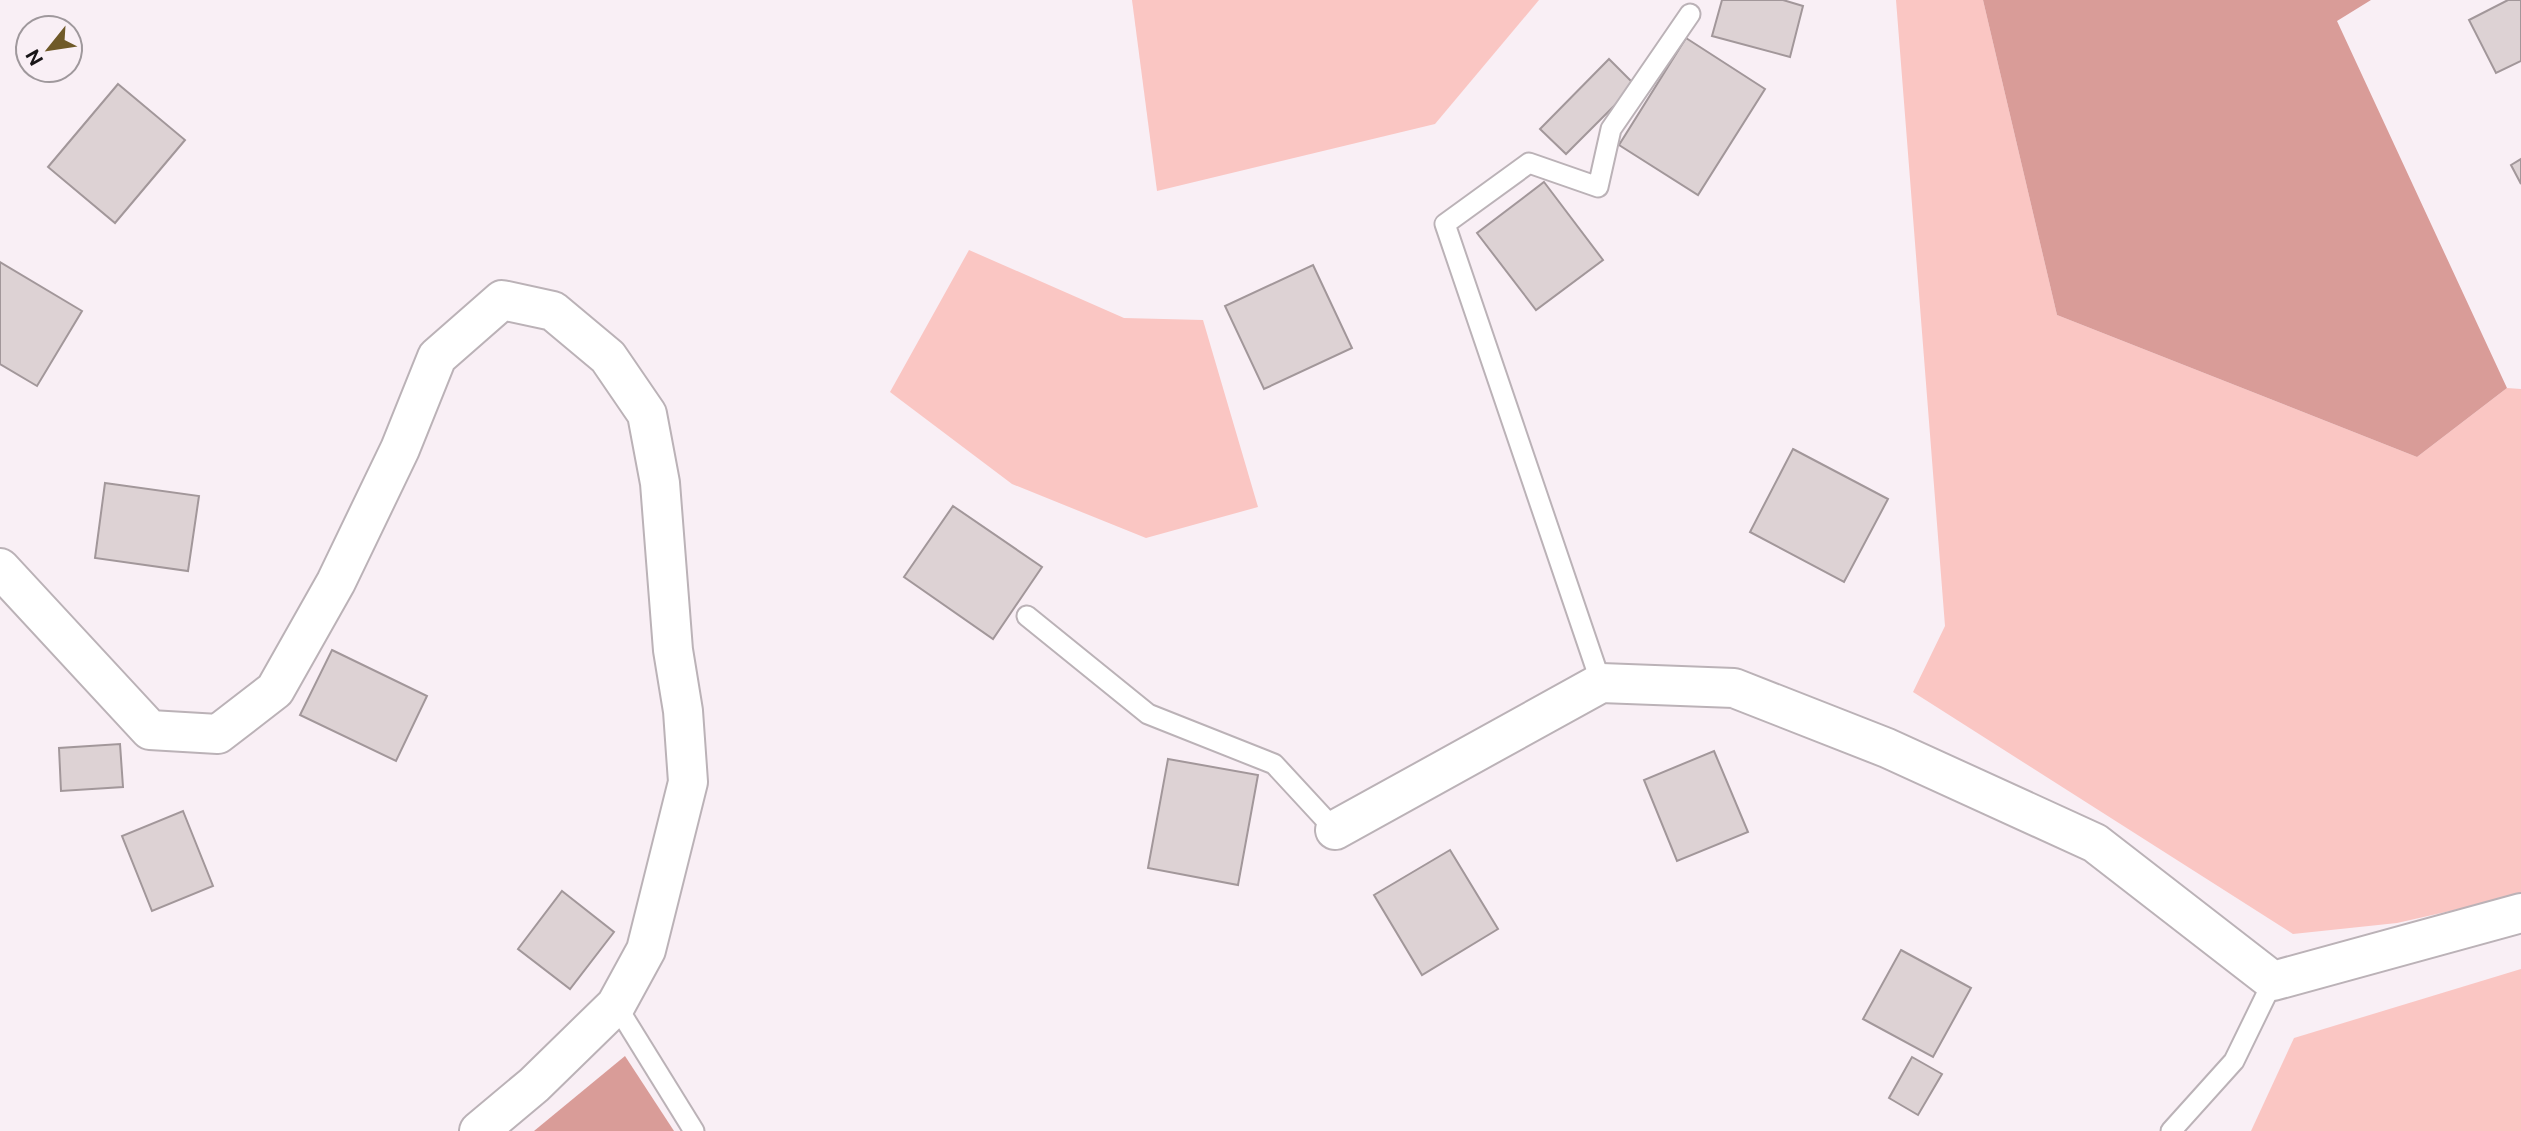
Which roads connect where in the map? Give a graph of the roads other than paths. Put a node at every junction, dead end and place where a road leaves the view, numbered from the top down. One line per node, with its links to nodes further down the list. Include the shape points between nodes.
1 (1689, 14): 4 (lane, via 1612,129 1598,187 1529,163 1445,224)
2 (0, 568): 8 (street, via 150,730 218,734 275,690 336,582 400,449 437,357 502,300 553,311 608,357 647,414 660,483 673,650 683,711 688,782 646,950)
3 (1027, 616): 5 (lane, via 1149,714 1274,764)
4 (1601, 683): 5 (street); 7 (street, via 1734,688 1887,748 2095,843)
5 (1335, 830)
6 (2521, 913): 7 (street)
7 (2273, 981): 11 (lane, via 2234,1060)
8 (616, 1005): 9 (street); 10 (lane)
9 (479, 1131)
10 (694, 1131)
11 (2171, 1131)

